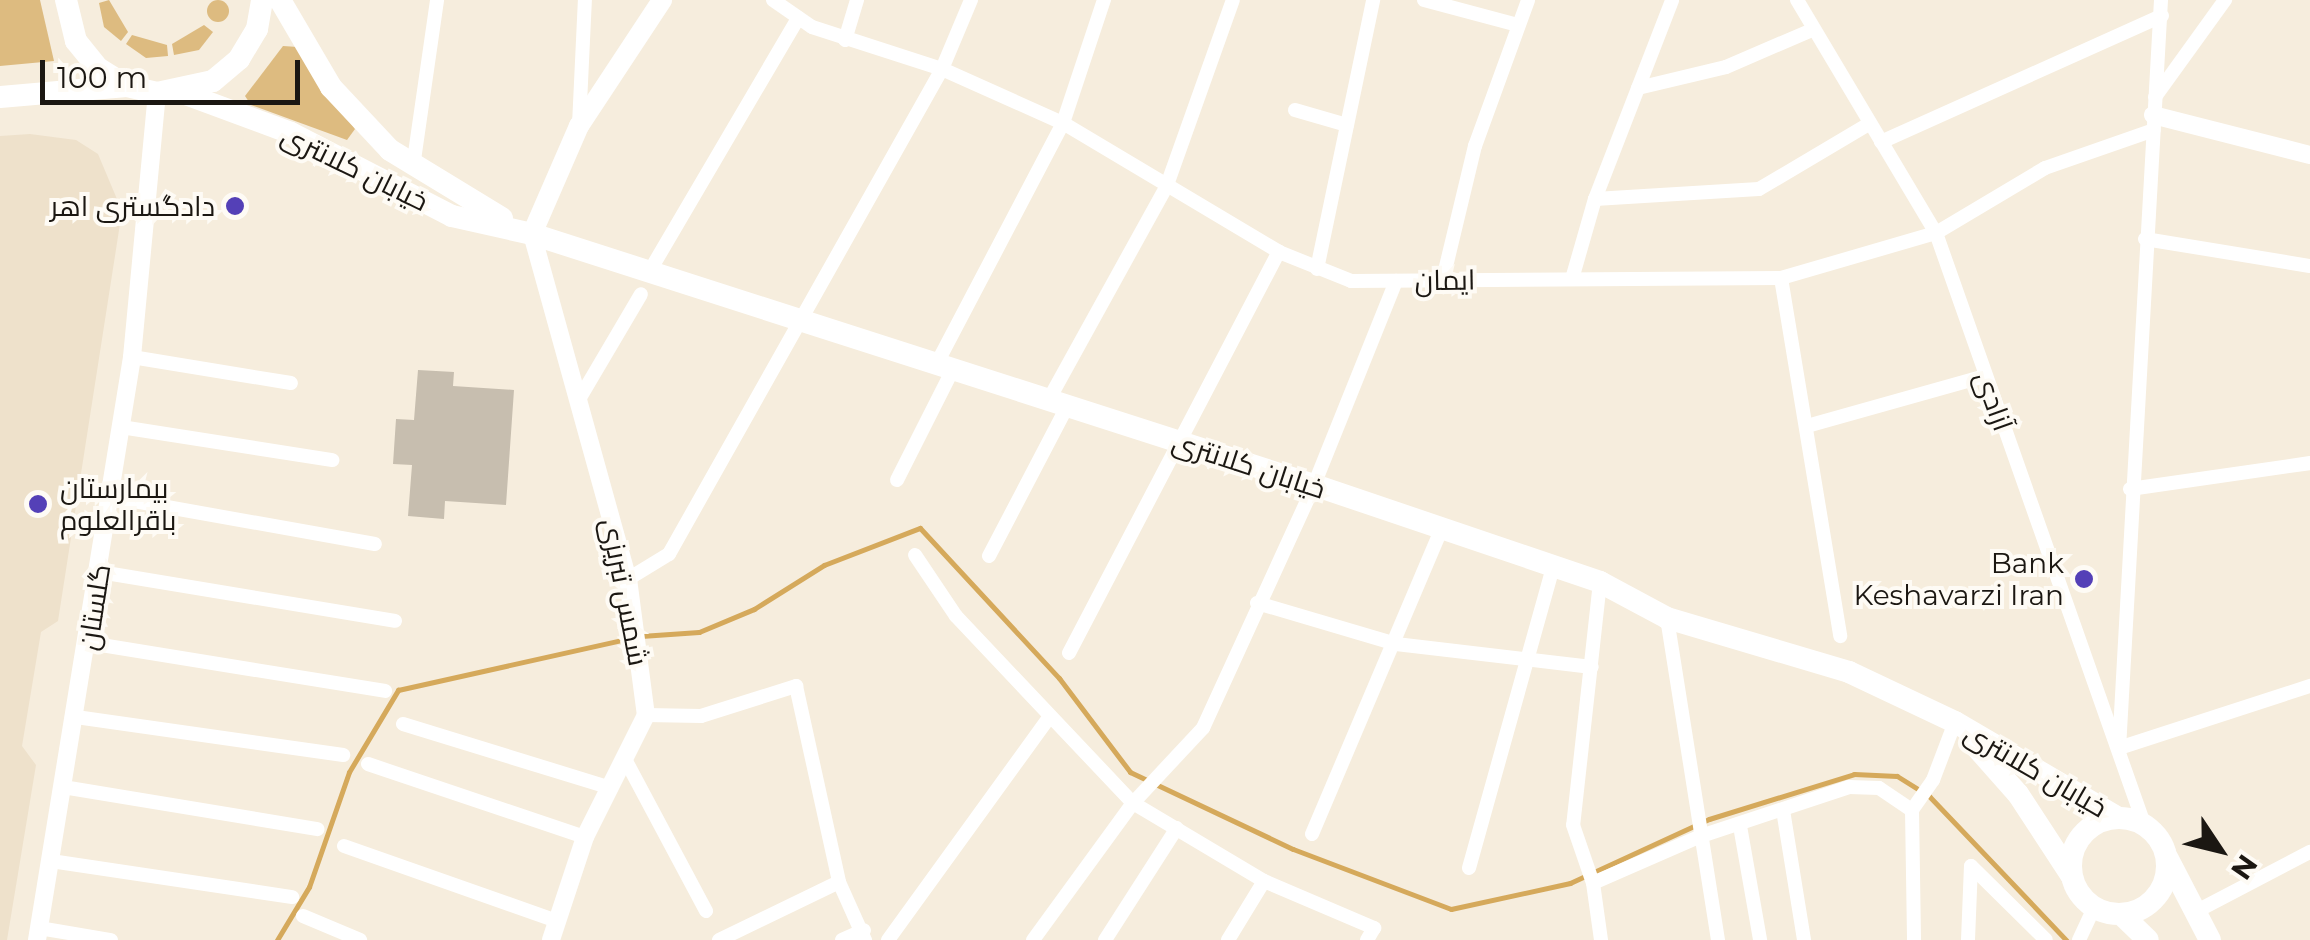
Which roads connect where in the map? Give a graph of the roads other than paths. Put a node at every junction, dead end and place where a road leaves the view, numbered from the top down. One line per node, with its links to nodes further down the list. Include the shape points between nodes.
1 (66, 0): 25 (main road, via 76,42 98,68)
2 (262, 0): 27 (main road, via 257,29 239,59 212,81)
3 (280, 0): 37 (main road, خیابان کلانتری, via 331,87)
4 (437, 0): 37 (street)
5 (585, 0): 34 (street)
6 (662, 0): 34 (main road)
7 (773, 0): 20 (street, ایمان)
8 (857, 0): 23 (street)
9 (971, 0): 24 (street)
10 (1104, 0): 31 (street)
11 (1233, 0): 38 (street)
12 (1373, 0): 33 (street)
13 (1424, 0): 21 (street)
14 (1528, 0): 21 (street)
15 (1672, 0): 26 (street)
16 (1797, 0): 22 (street, آزادی)
17 (2161, 0): 19 (street)
18 (2224, 0): 30 (street)
19 (2162, 16): 30 (street); 35 (street)
20 (798, 18): 23 (street, ایمان); 50 (street)
21 (1518, 25): 47 (street, via 1474,146)
22 (1812, 30): 26 (street, via 1726,67); 32 (street, آزادی)
23 (845, 40): 24 (street, ایمان)
24 (942, 68): 31 (street, ایمان); 51 (street)
25 (127, 86): 27 (main road, خیابان کلانتری); 28 (main road)
26 (1638, 88): 39 (street)
27 (169, 93): 41 (main road, خیابان کلانتری, via 290,133 452,216); 52 (street, گلستان)
28 (0, 97)
29 (1295, 110): 33 (street)
30 (2154, 114): 36 (street); 40 (street, ایمان); 42 (street)
31 (1063, 124): 38 (street, ایمان); 53 (street)
32 (1870, 124): 35 (street, آزادی); 39 (street, via 1760,189)
33 (1347, 125): 45 (street)
34 (579, 126): 41 (main road)
35 (1880, 142): 40 (street, آزادی)
36 (2310, 155)
37 (413, 168): 41 (main road, خیابان کلانتری)
38 (1167, 185): 43 (street, ایمان); 57 (street)
39 (1595, 199): 48 (street)
40 (1936, 233): 46 (street, ایمان); 54 (street, آزادی)
41 (532, 234): 50 (main road, خیابان کلانتری); 56 (street, شمس تبریزی)
42 (2146, 239): 44 (street); 65 (street)
43 (1279, 252): 45 (street, ایمان); 60 (street)
44 (2310, 266)
45 (1316, 269): 49 (street, ایمان, via 1351,281)
46 (1781, 278): 48 (street, ایمان); 58 (street)
47 (1444, 279): 48 (street, ایمان); 49 (street, ایمان)
48 (1572, 279)
49 (1396, 281): 64 (street)
50 (644, 285): 51 (main road, خیابان کلانتری); 56 (street)
51 (796, 319): 53 (main road, خیابان کلانتری); 73 (street, via 670,554)
52 (132, 357): 55 (street); 59 (street, گلستان)
53 (944, 368): 57 (main road, خیابان کلانتری); 63 (street)
54 (1984, 376): 58 (street); 91 (street, آزادی)
55 (291, 384)
56 (581, 396): 73 (street, شمس تبریزی)
57 (1058, 404): 60 (main road, خیابان کلانتری); 70 (street)
58 (1807, 426): 78 (street)
59 (121, 428): 61 (street); 66 (street, گلستان)
60 (1178, 442): 64 (main road, خیابان کلانتری); 81 (street)
61 (332, 460)
62 (2310, 463): 65 (street)
63 (896, 480)
64 (1314, 485): 67 (main road, خیابان کلانتری); 75 (street)
65 (2130, 488): 91 (street)
66 (111, 497): 68 (street); 72 (street, گلستان)
67 (1442, 527): 71 (main road, خیابان کلانتری); 80 (street)
68 (375, 544)
69 (915, 555): 88 (street, via 956,616)
70 (988, 556)
71 (1552, 567): 74 (main road, خیابان کلانتری); 82 (street)
72 (100, 572): 77 (street); 79 (street, گلستان)
73 (628, 579): 87 (street, شمس تبریزی)
74 (1600, 582): 76 (main road, خیابان کلانتری); 83 (street)
75 (1256, 603): 80 (street); 97 (street, via 1203,728)
76 (1666, 618): 89 (main road, خیابان کلانتری, via 1849,672); 106 (street)
77 (396, 621)
78 (1840, 636)
79 (88, 643): 85 (street); 86 (street, گلستان)
80 (1396, 644): 82 (street); 105 (street)
81 (1069, 653)
82 (1526, 657): 83 (street); 112 (street)
83 (1592, 667): 116 (street, via 1573,825)
84 (2310, 686): 91 (street)
85 (385, 691)
86 (76, 716): 92 (street); 95 (street, گلستان)
87 (646, 716): 93 (street); 115 (street, via 701,716 796,686)
88 (1050, 716): 97 (street); 132 (street)
89 (1955, 722): 99 (street, via 1934,780); 100 (main road, خیابان کلانتری); 113 (main road, خیابان کلانتری, via 2018,794)
90 (403, 724): 96 (street)
91 (2119, 748): 101 (street, آزادی)
92 (343, 755)
93 (626, 761): 96 (street); 119 (street)
94 (368, 764): 107 (street)
95 (64, 787): 104 (street); 111 (street, گلستان)
96 (611, 788): 107 (street)
97 (1133, 802): 103 (street); 133 (street)
98 (1783, 810): 99 (street, via 1848,788 1879,788); 102 (street); 139 (street)
99 (1912, 810): 140 (street)
100 (2117, 817): 101 (main road); 113 (main road, via 2081,835)
101 (2144, 824): 110 (main road)
102 (1740, 826): 106 (street); 138 (street)
103 (1176, 828): 114 (street); 134 (street)
104 (318, 829)
105 (1312, 834)
106 (1701, 836): 116 (street); 137 (street)
107 (585, 837): 123 (street)
108 (344, 846): 123 (street)
109 (2310, 852): 120 (street)
110 (2167, 857): 120 (main road); 121 (main road, via 2157,896)
111 (51, 861): 117 (street); 124 (street, گلستان)
112 (1469, 868)
113 (2071, 874): 118 (main road)
114 (1264, 881): 125 (street); 135 (street)
115 (839, 882): 126 (street); 130 (street)
116 (1592, 883): 136 (street)
117 (292, 897)
118 (2094, 908): 121 (main road); 143 (street)
119 (706, 911)
120 (2195, 912): 145 (main road)
121 (2121, 914): 144 (main road)
122 (303, 916): 128 (street)
123 (554, 920): 129 (street)
124 (38, 934): 127 (street)
125 (1370, 934)
126 (864, 935): 131 (street)
127 (112, 940)
128 (360, 940)
129 (551, 940)
130 (719, 940)
131 (842, 940)
132 (888, 940)
133 (1032, 940)
134 (1105, 940)
135 (1228, 940)
136 (1600, 940)
137 (1718, 940)
138 (1760, 940)
139 (1804, 940)
140 (1914, 940)
141 (1968, 940): 142 (street, via 1971,866)
142 (2046, 940)
143 (2078, 940)
144 (2148, 940)
145 (2210, 940)

